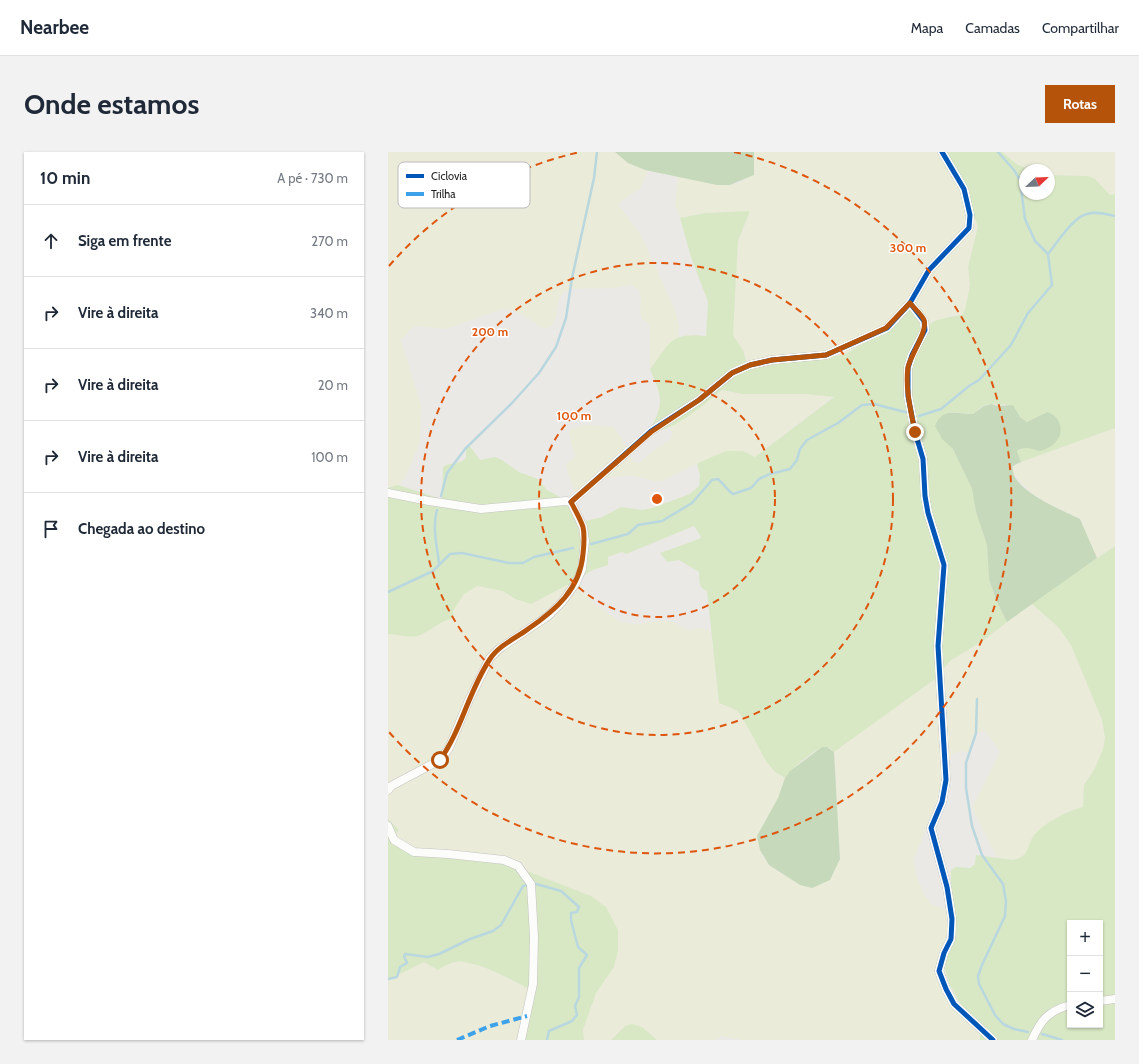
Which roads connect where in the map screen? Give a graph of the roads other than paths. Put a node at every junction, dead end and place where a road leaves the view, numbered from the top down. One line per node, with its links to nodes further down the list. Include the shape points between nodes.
1 (942, 152): 2 (street, via 964,189 970,215 969,228 929,270)
2 (910, 303): 4 (street, via 886,328 826,355 772,360 750,365 732,373 699,400 651,432); 11 (street, via 924,321 924,330 908,368 908,396 915,432 924,459 928,513 944,566 938,646 946,780 942,802 931,828 947,887 952,939 944,953 939,971 954,1004)
3 (388, 493): 4 (street, via 481,509)
4 (571, 502): 5 (street, via 583,527 585,541 582,569 576,583 548,616 499,649 490,658 440,760)
5 (388, 790)
6 (388, 826): 10 (street, via 394,840 414,852 504,860 518,866 531,884 533,984)
7 (1115, 999): 8 (street)
8 (1103, 1001)
9 (1067, 1006): 12 (street, via 1051,1013 1040,1023)
10 (521, 1040)
11 (993, 1040)
12 (1032, 1040)

